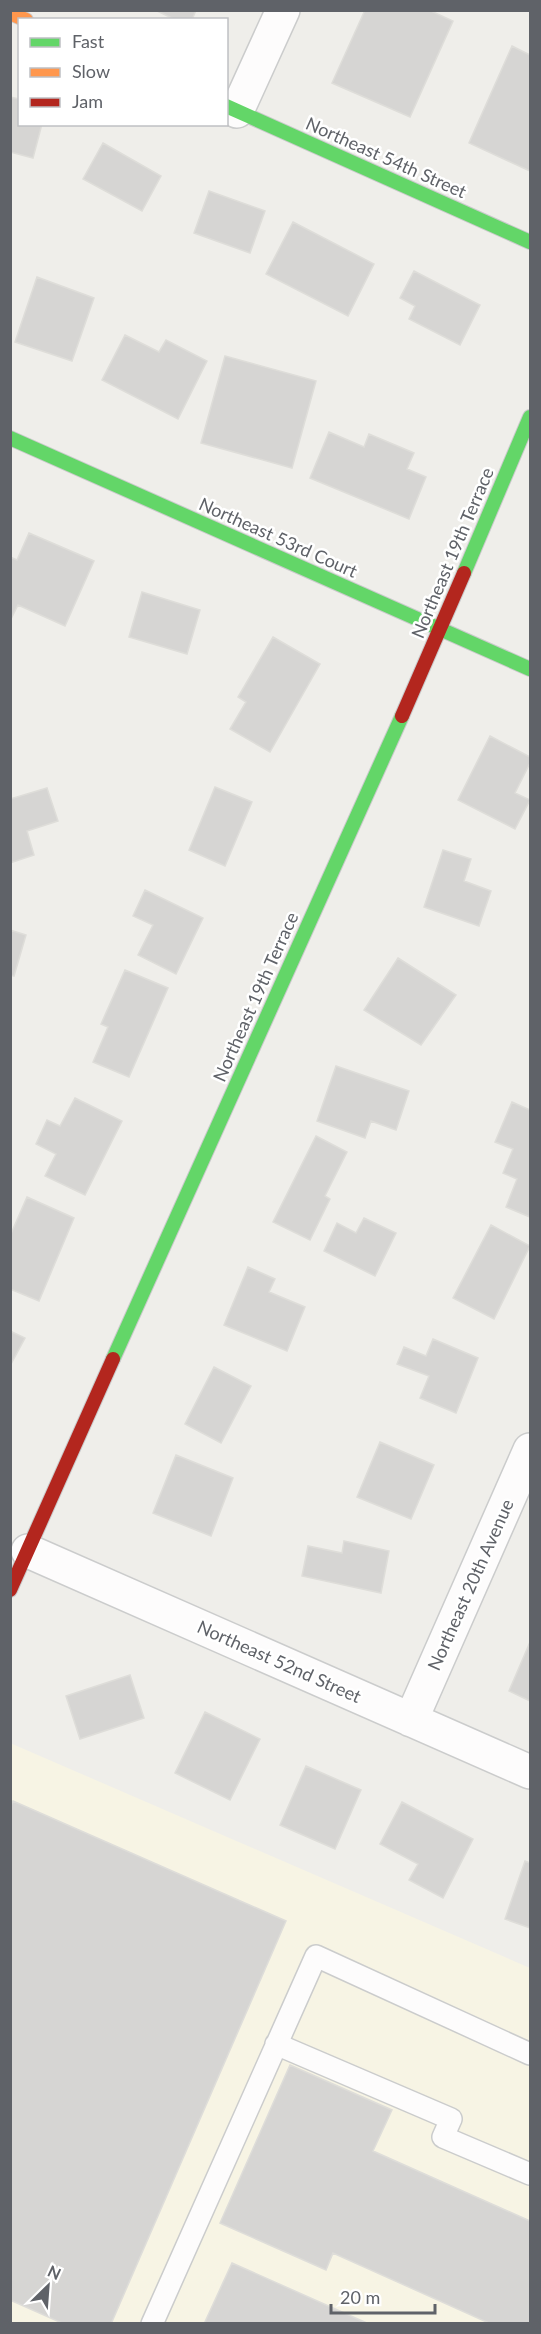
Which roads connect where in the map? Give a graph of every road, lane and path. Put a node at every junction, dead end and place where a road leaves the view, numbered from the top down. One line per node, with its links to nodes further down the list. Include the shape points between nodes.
1 (283, 10): 2 (street)
2 (232, 109): 3 (street, Northeast 54th Street)
3 (531, 242)
4 (531, 417): 6 (street, Northeast 19th Terrace)
5 (10, 438): 6 (street, Northeast 53rd Court)
6 (440, 630): 7 (street, Northeast 53rd Court); 9 (street, Northeast 19th Terrace)
7 (531, 669)
8 (531, 1450): 11 (street, Northeast 20th Avenue)
9 (28, 1551): 10 (street, Northeast 19th Terrace); 11 (street, Northeast 52nd Street)
10 (10, 1590)
11 (411, 1720): 12 (street, Northeast 52nd Street)
12 (531, 1772)
13 (276, 2044): 14 (lane, via 316,1956); 15 (lane, via 451,2119 443,2137); 16 (lane)
14 (531, 2054)
15 (531, 2174)
16 (152, 2324)

